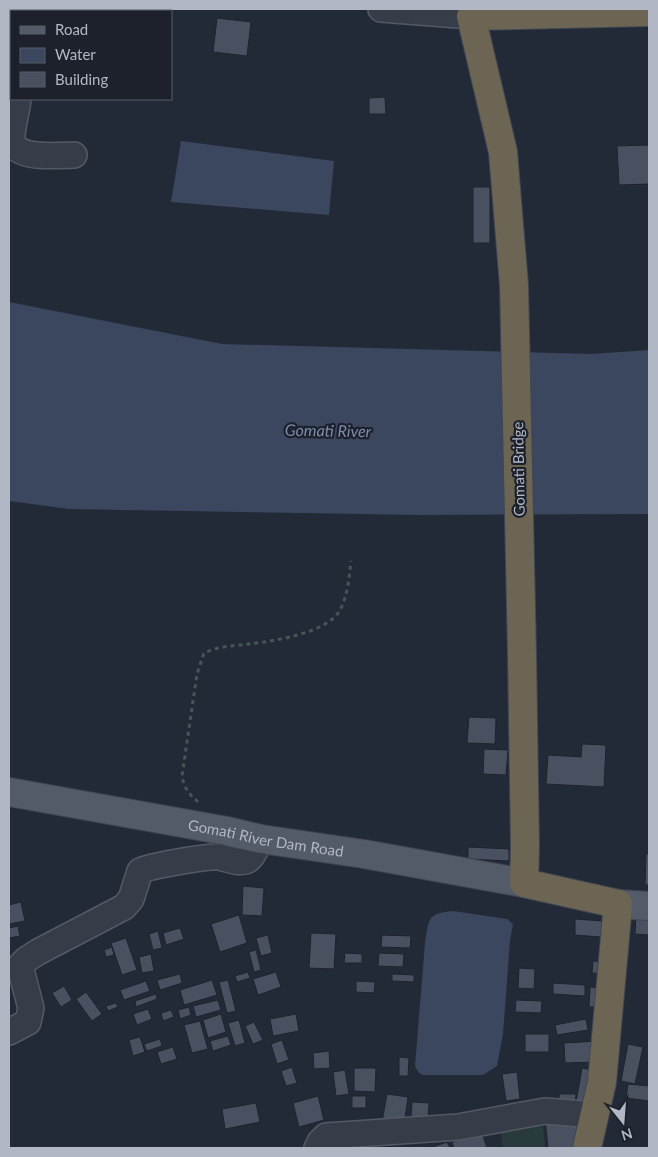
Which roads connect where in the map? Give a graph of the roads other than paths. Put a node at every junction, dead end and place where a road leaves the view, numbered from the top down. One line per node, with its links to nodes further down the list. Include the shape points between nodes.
1 (381, 9): 2 (street)
2 (471, 12): 3 (highway); 8 (highway, Gomati Bridge, via 503,152 514,285)
3 (649, 12)
4 (18, 100): 5 (street, via 12,137 15,148 32,154)
5 (74, 154)
6 (9, 792): 7 (main road, Gomati River Dam Road)
7 (261, 839): 8 (main road, Gomati River Dam Road); 11 (street, via 250,859 243,861 205,857 140,871 131,898 124,907 38,952 20,966 31,1008 28,1022)
8 (524, 883): 9 (highway)
9 (618, 904): 10 (main road); 12 (highway, via 602,1082)
10 (649, 906)
11 (9, 1032)
12 (594, 1115): 13 (street, via 545,1111 458,1127 326,1136); 14 (highway)
13 (317, 1148)
14 (587, 1148)

